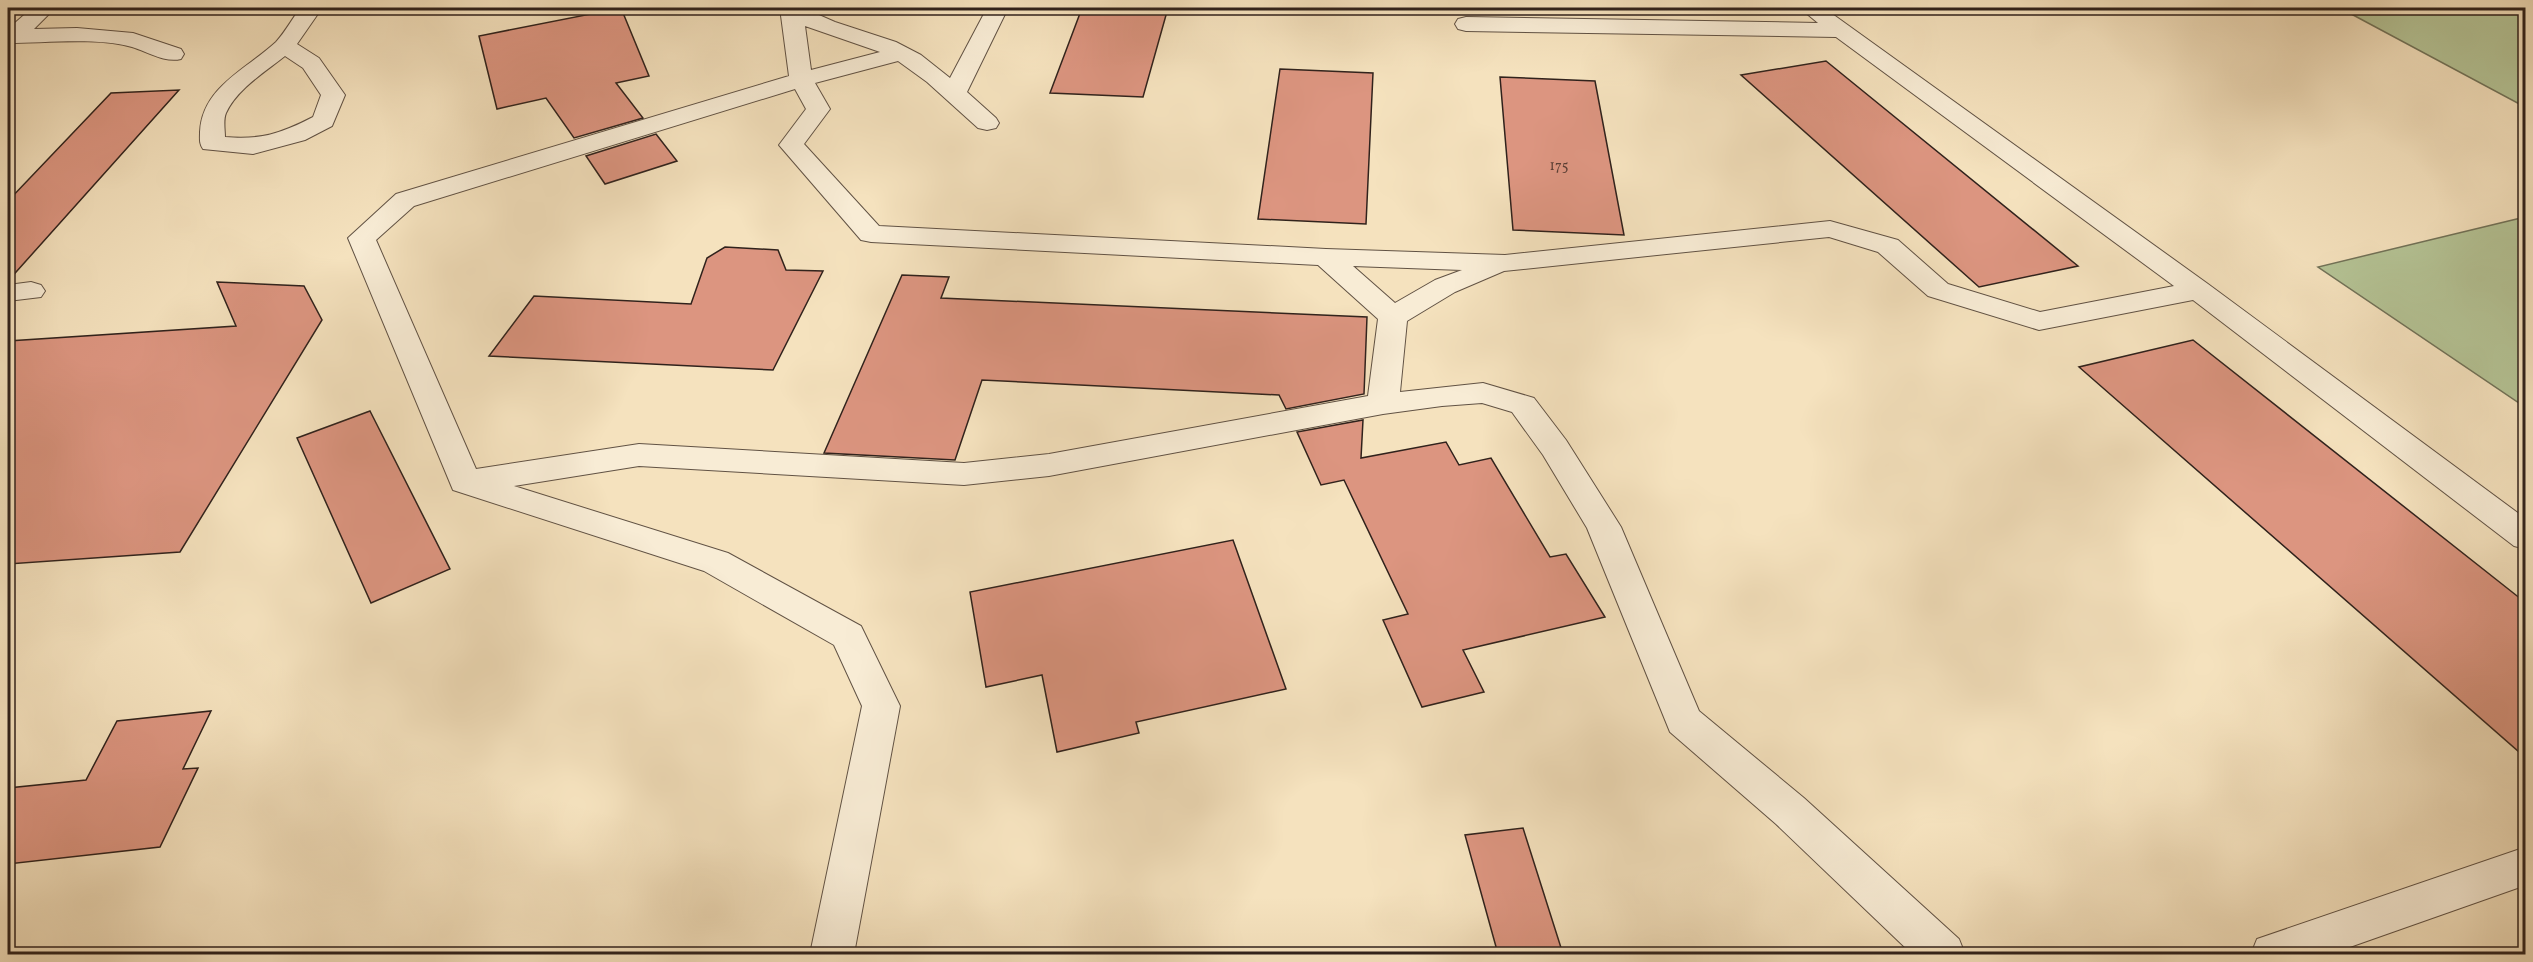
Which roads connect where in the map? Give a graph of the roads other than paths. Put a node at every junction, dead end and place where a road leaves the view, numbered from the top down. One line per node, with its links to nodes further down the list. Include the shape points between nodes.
1 (44, 8): 8 (street)
2 (311, 8): 9 (street)
3 (997, 8): 13 (street)
4 (1811, 8): 7 (street)
5 (791, 9): 10 (street); 12 (street)
6 (1466, 24): 7 (street)
7 (1842, 30): 17 (street)
8 (11, 36): 11 (street, via 77,35 133,40)
9 (284, 46): 9 (street, via 248,73 226,96 213,115 212,144 253,147 296,135 323,121 333,95 310,63)
10 (901, 53): 12 (street); 13 (street)
11 (173, 54)
12 (801, 80): 15 (street, via 818,109 791,145 871,234); 20 (street, via 405,200 362,238)
13 (954, 94): 14 (street)
14 (987, 123)
15 (1326, 257): 16 (street); 18 (street)
16 (1505, 262): 17 (street, via 1830,229 1888,246 1938,290 2039,321); 18 (street, via 1445,286)
17 (2198, 290): 21 (street)
18 (1393, 316): 19 (street)
19 (1383, 404): 20 (street, via 1049,465 964,474 639,455); 24 (street, via 1483,393 1523,405 1604,527 1684,721 1790,811)
20 (465, 482): 23 (street, via 716,562 848,636 881,706)
21 (2526, 537)
22 (2526, 866): 25 (street)
23 (832, 954)
24 (1943, 954)
25 (2273, 954)

